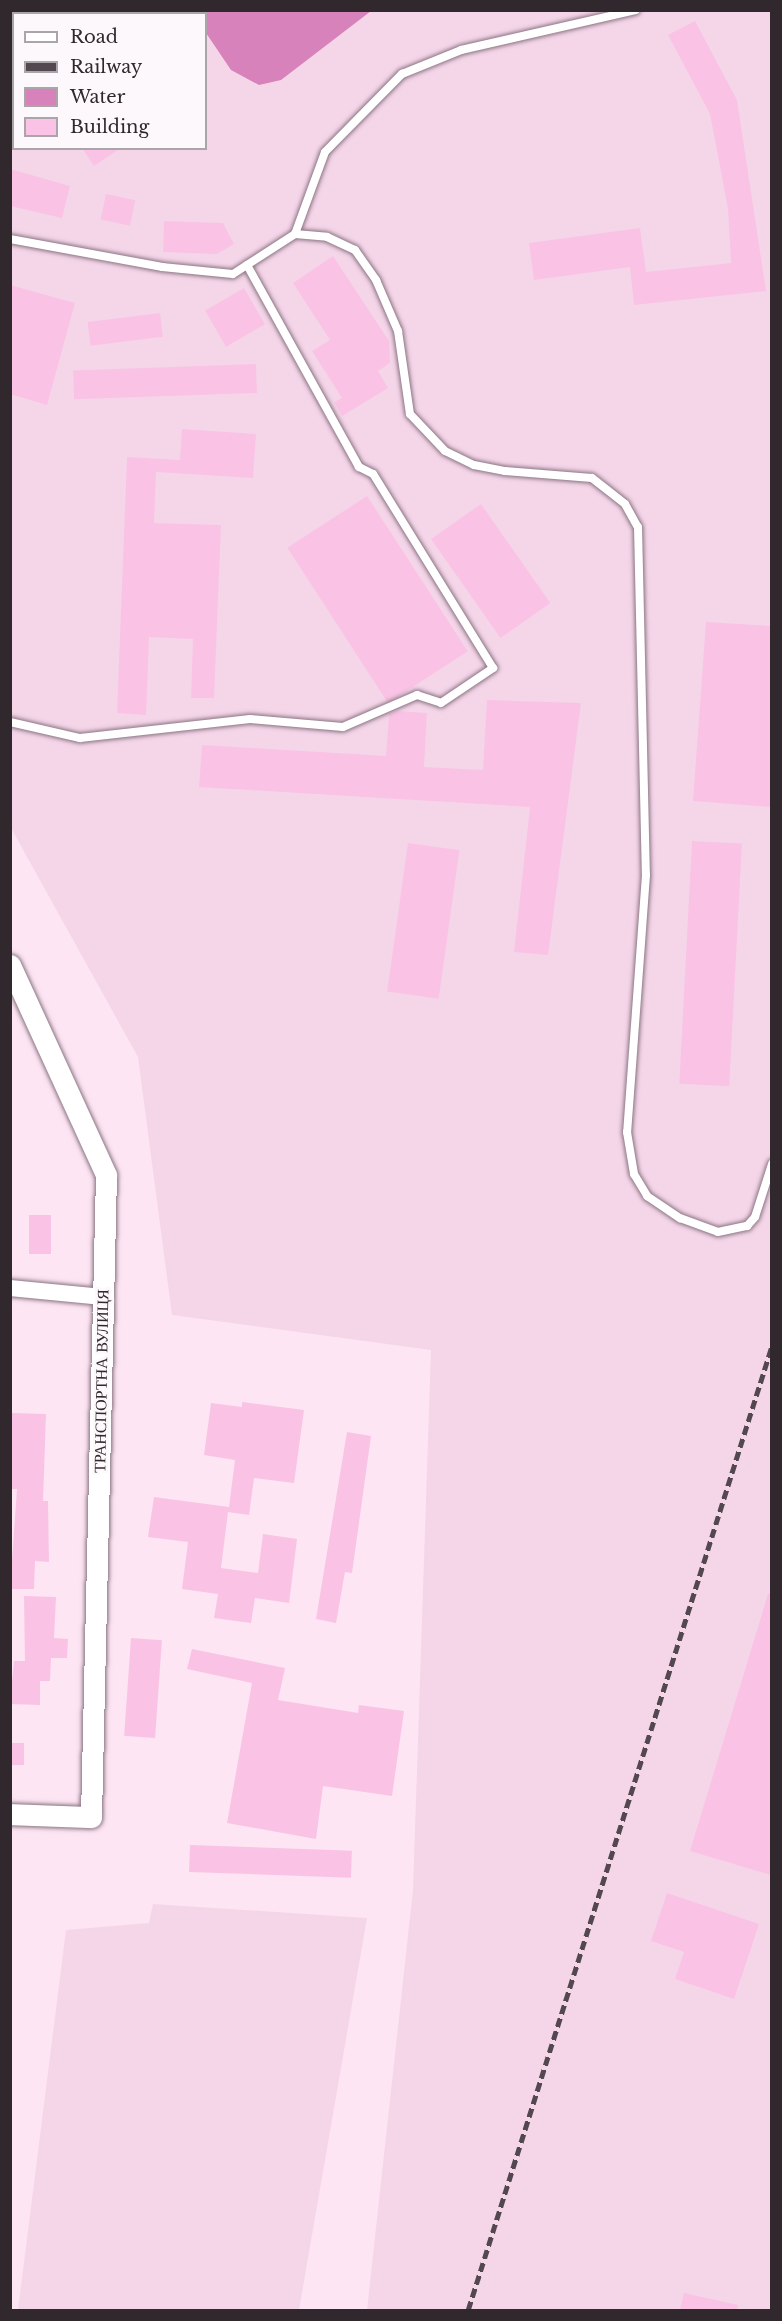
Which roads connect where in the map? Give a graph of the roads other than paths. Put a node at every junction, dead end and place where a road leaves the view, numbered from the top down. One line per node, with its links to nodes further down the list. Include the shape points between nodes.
1 (635, 10): 2 (lane, via 461,50 402,74 325,152)
2 (295, 234): 4 (lane); 7 (lane, via 327,237 355,250 376,279 398,332 410,414 445,451 474,465 505,471 592,478 625,504 638,527 646,852 627,1132 634,1174 648,1196 680,1218 718,1232 747,1226 755,1217)
3 (10, 239): 4 (lane, via 162,267 233,274)
4 (247, 265): 5 (lane, via 359,467 373,474 493,668 441,703 417,695 343,727 250,719 80,738)
5 (10, 722)
6 (10, 965): 9 (street, ТРАНСПОРТНА ВУЛИЦЯ, via 106,1175)
7 (771, 1164)
8 (10, 1288): 9 (street)
9 (103, 1297): 10 (street, ТРАНСПОРТНА ВУЛИЦЯ, via 91,1817)
10 (10, 1814)

